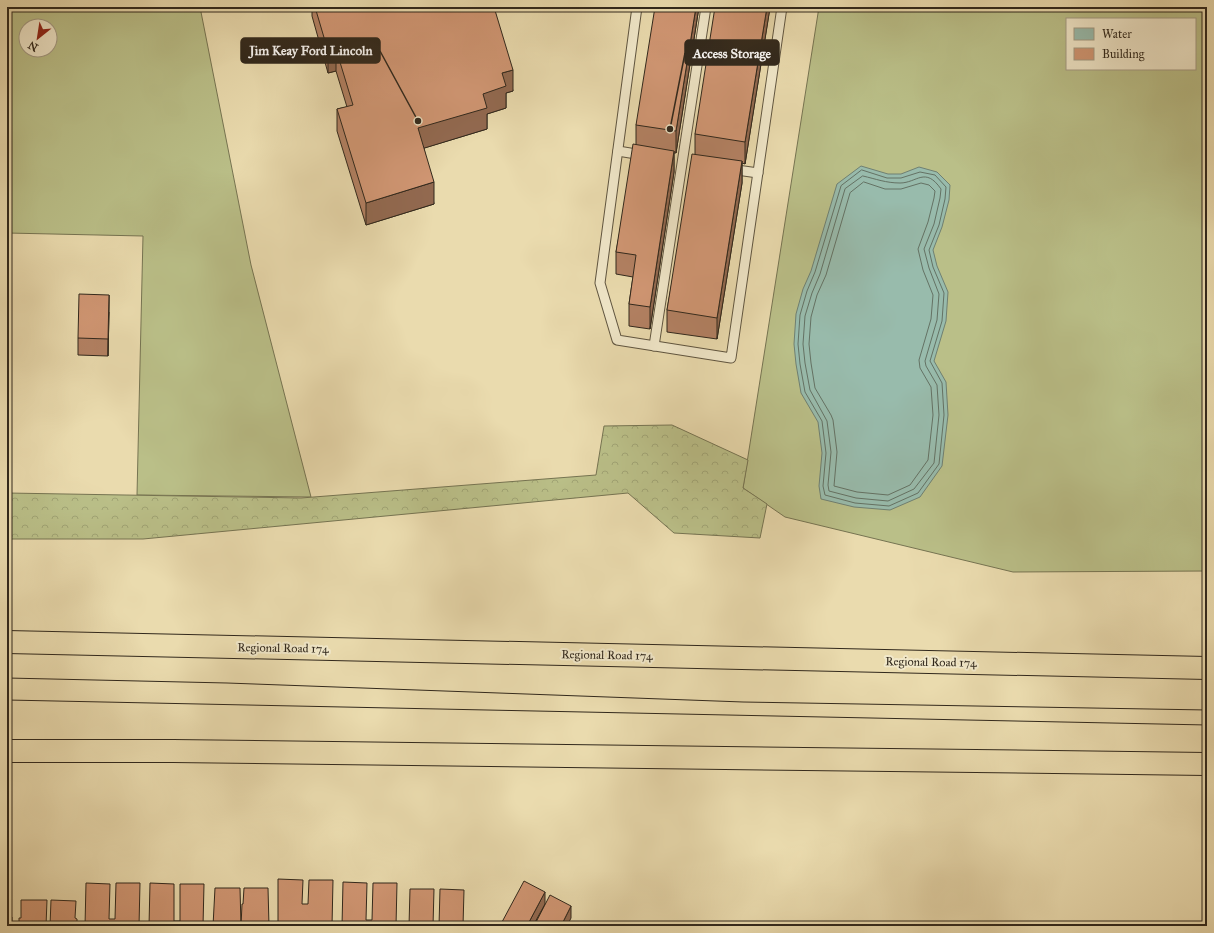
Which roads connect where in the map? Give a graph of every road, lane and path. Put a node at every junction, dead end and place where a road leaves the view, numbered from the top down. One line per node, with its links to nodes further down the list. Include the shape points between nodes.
1 (637, 7): 4 (lane)
2 (706, 7): 8 (lane)
3 (782, 7): 7 (lane)
4 (618, 151): 5 (lane); 8 (lane, via 600,282 617,340)
5 (654, 156)
6 (720, 167): 7 (lane)
7 (758, 173): 8 (lane, via 731,358)
8 (654, 346)
9 (7, 627): 11 (highway)
10 (7, 642): 11 (highway, Regional Road 174)
11 (195, 646): 12 (highway, Regional Road 174)
12 (1207, 668)
13 (7, 751): 14 (highway)
14 (495, 755): 15 (highway, via 209,754); 16 (highway)
15 (7, 762)
16 (1207, 764)

